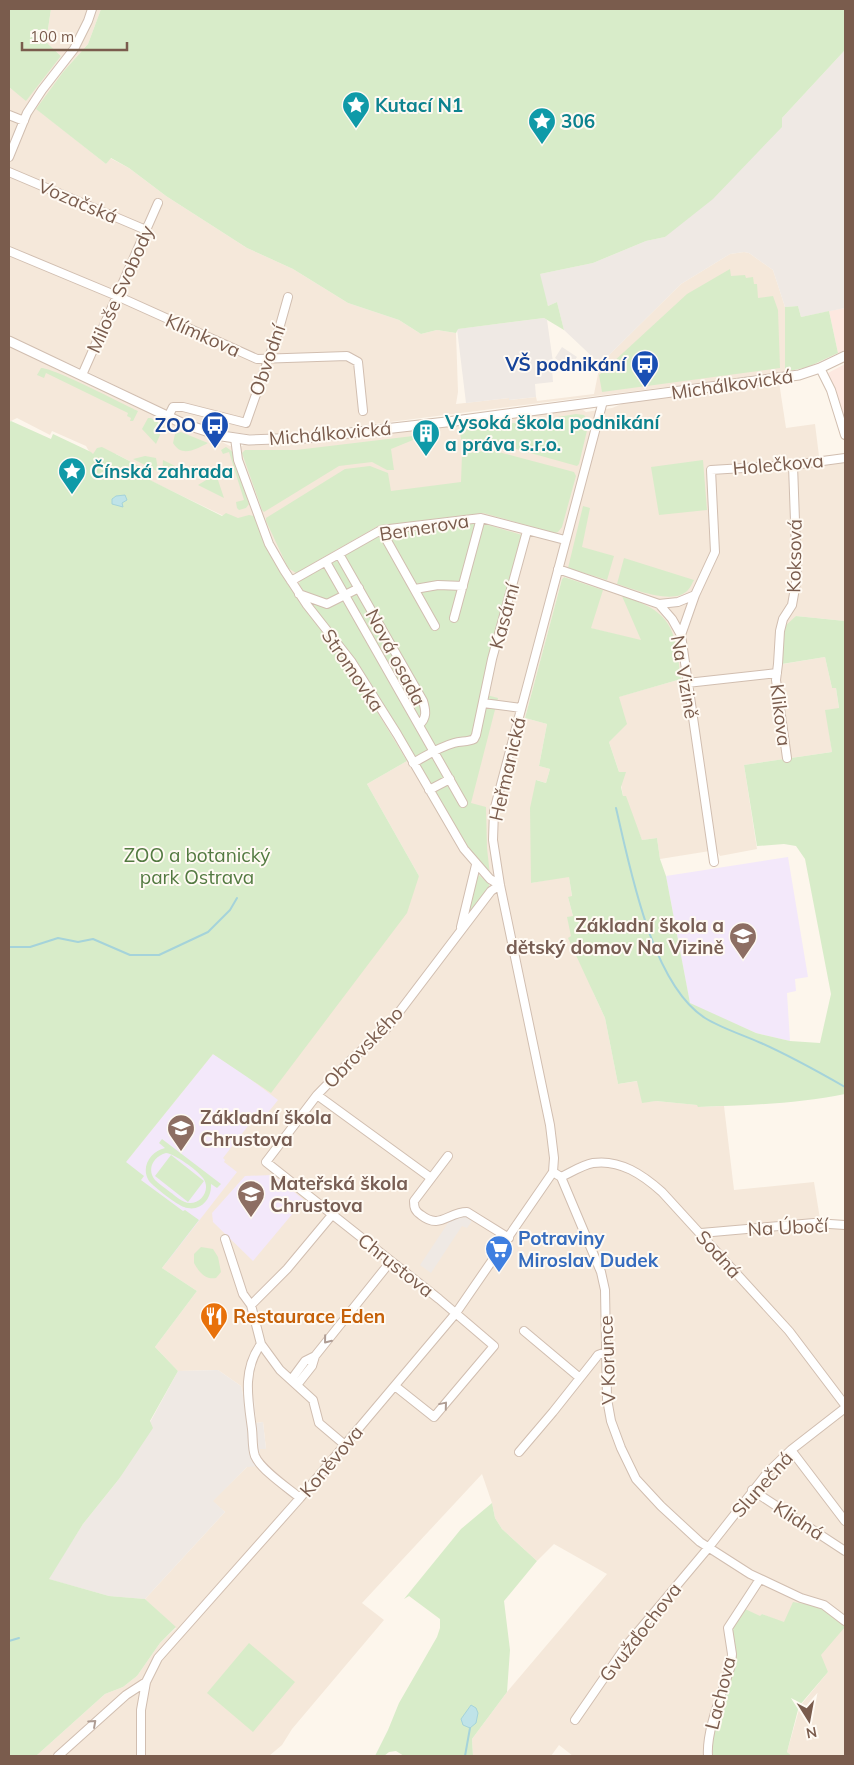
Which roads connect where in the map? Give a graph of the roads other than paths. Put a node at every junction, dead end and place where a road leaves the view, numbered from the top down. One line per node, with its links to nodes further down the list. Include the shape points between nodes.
1 (92, 9): 3 (street, via 74,49 31,106)
2 (9, 115): 3 (street)
3 (24, 121): 4 (street)
4 (9, 157)
5 (9, 172): 7 (street, Vozačská)
6 (158, 203): 7 (street, Miloše Svobody)
7 (146, 230): 9 (street, Miloše Svobody)
8 (9, 250): 9 (street, Klímkova)
9 (117, 296): 13 (street, Klímkova, via 257,359); 15 (street, Miloše Svobody)
10 (288, 297): 13 (street, Obvodní)
11 (9, 341): 15 (street, Michálkovická)
12 (845, 356): 14 (street, Michálkovická)
13 (268, 360): 17 (street, Klímkova, via 348,356 358,362); 18 (street, Obvodní, via 246,423 184,407 173,407)
14 (820, 368): 16 (street, Michálkovická, via 794,376); 19 (street, via 831,390)
15 (82, 375): 18 (street, Michálkovická)
16 (602, 401): 20 (street, Michálkovická, via 305,438); 26 (street, Heřmanická)
17 (363, 412)
18 (168, 417): 20 (street, Michálkovická, via 201,430)
19 (845, 435)
20 (235, 438): 30 (street, Stromovka, via 238,460 269,544)
21 (845, 458): 22 (street, Holečkova)
22 (793, 465): 35 (street, Holečkova, via 711,470 715,552); 41 (street, Koksová, via 797,577 792,605 780,631)
23 (481, 518): 24 (street, Bernerova); 25 (street, Bernerova); 31 (street)
24 (381, 530): 27 (street, Bernerova); 33 (street)
25 (527, 530): 26 (street, Bernerova); 43 (street, Kasární, via 492,659)
26 (566, 540): 29 (street, Heřmanická)
27 (339, 554): 28 (street, Bernerova); 32 (street, Nová osada)
28 (326, 562): 30 (street, Bernerova); 36 (street, Nová osada)
29 (558, 569): 37 (street); 44 (street, Heřmanická)
30 (291, 581): 34 (street, Stromovka)
31 (463, 586): 33 (street, via 438,585); 38 (street)
32 (359, 588): 36 (street, Nová osada); 45 (street, Nová osada, via 423,701 426,710)
33 (415, 589): 39 (street)
34 (299, 594): 36 (street, Nová osada, via 328,604); 48 (street, Stromovka, via 351,661)
35 (695, 595): 37 (street, via 678,602); 40 (street)
36 (345, 596): 45 (street, Nová osada)
37 (659, 604): 40 (street, Na Vizině)
38 (454, 618)
39 (435, 626)
40 (681, 635): 42 (street, Na Vizině)
41 (777, 673): 42 (street, Klikova); 47 (street, Klikova)
42 (687, 683): 52 (street, Na Vizině)
43 (484, 703): 44 (street); 46 (street, Kasární, via 474,739)
44 (521, 708): 54 (street, Heřmanická, via 494,811 493,840)
45 (419, 725): 46 (street, Nová osada)
46 (433, 751): 48 (street); 49 (street, Nová osada)
47 (787, 758)
48 (413, 763): 50 (street, Stromovka)
49 (450, 779): 50 (street); 51 (street, Nová osada)
50 (430, 790): 53 (street, Stromovka)
51 (463, 803)
52 (714, 862)
53 (476, 865): 54 (street, Stromovka); 55 (street, Obrovského)
54 (500, 886): 55 (street, Obrovského, via 491,891); 59 (street, Heřmanická, via 550,1125)
55 (460, 932): 56 (street, Obrovského, via 387,1028)
56 (317, 1095): 58 (street, Obrovského); 61 (street)
57 (448, 1156): 61 (street)
58 (266, 1162): 62 (street, Chrustova)
59 (553, 1172): 60 (street); 65 (street, Koněvova)
60 (561, 1177): 64 (street, Sodná, via 592,1163 630,1168 655,1185); 72 (street, V Korunce, via 601,1272 605,1290)
61 (431, 1178): 65 (street, via 414,1201 416,1212 432,1221 467,1212)
62 (332, 1215): 67 (street, Chrustova); 68 (street, via 287,1269)
63 (845, 1225): 64 (street, Na Úbočí, via 814,1223)
64 (701, 1234): 76 (street, Sodná, via 789,1331)
65 (508, 1238): 69 (street, Koněvova)
66 (225, 1239): 68 (street, via 243,1294)
67 (391, 1261): 69 (street, Chrustova); 74 (street, one-way to 74, via 314,1356 312,1366)
68 (250, 1305): 71 (street)
69 (456, 1312): 75 (street, Koněvova); 75 (street, Chrustova, one-way to 69, via 434,1417 486,1356 494,1346)
70 (524, 1331): 73 (street)
71 (261, 1344): 74 (street, via 280,1370); 81 (street, via 250,1363 247,1392 255,1456 262,1466)
72 (606, 1352): 73 (street, via 598,1355); 83 (street, V Korunce, via 606,1399 611,1421 636,1479 661,1506)
73 (580, 1378): 79 (street)
74 (294, 1382): 77 (street, via 313,1400 318,1423)
75 (395, 1386): 77 (street, Koněvova)
76 (845, 1406): 78 (street, Slunečná)
77 (345, 1445): 81 (street, Koněvova)
78 (791, 1450): 80 (street, Slunečná); 82 (street, Klidná)
79 (519, 1452)
80 (752, 1490): 83 (street, Slunečná); 84 (street, Klidná)
81 (300, 1498): 87 (street, Koněvova, via 158,1658)
82 (845, 1521)
83 (709, 1547): 85 (street, V Korunce); 88 (street, Gvužďochova, via 626,1646)
84 (845, 1551)
85 (760, 1579): 86 (street, V Korunce, via 824,1605); 91 (street, Lachova, via 728,1628 731,1665 710,1731)
86 (845, 1621)
87 (146, 1682): 89 (street, one-way to 87, via 126,1695); 90 (street, Koněvova)
88 (574, 1720)
89 (58, 1756)
90 (141, 1756)
91 (708, 1756)

